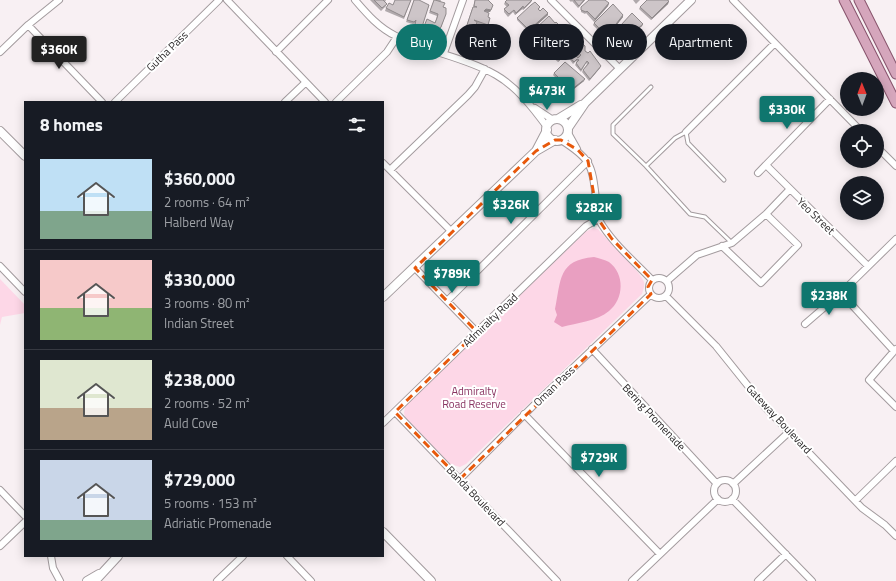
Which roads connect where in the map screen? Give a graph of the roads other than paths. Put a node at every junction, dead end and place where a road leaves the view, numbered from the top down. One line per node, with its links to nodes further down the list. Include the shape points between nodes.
1 (59, 0): 12 (street)
2 (219, 0): 27 (street, Gutha Pass)
3 (227, 0): 18 (street)
4 (328, 0): 18 (street)
5 (355, 0): 13 (street, via 373,20)
6 (463, 0): 16 (street)
7 (551, 0): 20 (street)
8 (733, 0): 15 (street)
9 (844, 0): 32 (main road)
10 (859, 0): 22 (main road)
11 (687, 1): 20 (street)
12 (28, 25): 17 (street); 26 (street)
13 (396, 36)
14 (396, 38): 30 (street, via 387,52)
15 (775, 43): 25 (street); 39 (street)
16 (447, 45)
17 (0, 52)
18 (276, 52): 23 (street)
19 (447, 54): 21 (street)
20 (620, 69): 31 (street)
21 (485, 70): 33 (street, via 507,82); 50 (street, via 468,95)
22 (896, 74)
23 (305, 83): 28 (street); 29 (street)
24 (651, 88): 48 (lane, via 613,125 613,134)
25 (830, 99): 35 (street); 47 (street)
26 (101, 101)
27 (116, 101)
28 (285, 101)
29 (323, 101)
30 (337, 101)
31 (585, 103): 34 (street); 37 (street)
32 (896, 103)
33 (532, 106): 34 (street); 36 (street)
34 (556, 119): 36 (street); 37 (street, via 564,121)
35 (854, 124)
36 (547, 128): 40 (street, via 549,136); 42 (street)
37 (568, 130): 40 (street); 41 (street)
38 (0, 131): 44 (street)
39 (686, 132): 48 (lane, via 675,138); 52 (lane, via 688,143)
40 (558, 140): 41 (street); 42 (street)
41 (578, 150): 45 (street)
42 (536, 151): 56 (street)
43 (884, 154): 49 (street)
44 (24, 155)
45 (588, 161): 55 (street); 70 (street)
46 (384, 164): 50 (street)
47 (766, 165): 51 (street); 53 (street, Yeo Street)
48 (646, 166): 58 (lane, via 690,214 705,217)
49 (896, 166)
50 (390, 170): 56 (street)
51 (758, 174)
52 (724, 180)
53 (789, 190): 54 (street); 61 (street, Yeo Street)
54 (766, 214): 58 (street); 59 (street, via 798,245 760,283)
55 (598, 218): 63 (street, via 612,239); 72 (street, Admiralty Road, via 586,226)
56 (451, 231): 62 (street)
57 (896, 239): 61 (street)
58 (732, 243): 59 (street)
59 (722, 246): 64 (street, via 697,255)
60 (0, 266): 65 (street)
61 (868, 266): 66 (street)
62 (415, 268): 68 (street); 70 (street)
63 (652, 280): 64 (street, via 657,277); 67 (street, via 649,289)
64 (667, 281): 69 (street, via 670,287)
65 (24, 291)
66 (841, 293): 71 (street); 74 (street)
67 (651, 294): 69 (street, via 656,298); 73 (street, Oman Pass)
68 (384, 296)
69 (666, 296): 79 (street, Gateway Boulevard, via 716,346 765,407)
70 (447, 301): 72 (street)
71 (805, 324)
72 (477, 332): 76 (street, Admiralty Road)
73 (592, 349): 77 (street, Oman Pass); 82 (street, Bering Promenade)
74 (895, 350): 75 (street, via 869,380)
75 (896, 408)
76 (395, 412): 78 (street, Admiralty Road); 81 (street, Banda Boulevard)
77 (524, 414): 81 (street, Oman Pass); 93 (street)
78 (384, 422)
79 (789, 432): 83 (street); 87 (street, Gateway Boulevard)
80 (896, 461): 87 (street)
81 (460, 479): 106 (street, Banda Boulevard)
82 (717, 484): 83 (street, via 725,480); 85 (street, via 714,492)
83 (734, 484): 86 (street, via 736,492)
84 (0, 490): 88 (street)
85 (718, 499): 86 (street, via 727,502); 93 (street)
86 (732, 499): 94 (street)
87 (856, 500): 91 (street, Gateway Boulevard)
88 (24, 515)
89 (24, 523): 92 (street)
90 (384, 533): 105 (street)
91 (896, 536)
92 (0, 546)
93 (660, 554): 107 (street)
94 (786, 554): 108 (street); 109 (street)
95 (51, 557): 99 (street, via 53,568)
96 (117, 557): 100 (street)
97 (241, 557): 103 (street)
98 (288, 557): 104 (street)
99 (59, 578): 101 (street)
100 (97, 578): 102 (street)
101 (66, 581)
102 (87, 581)
103 (217, 581)
104 (311, 581)
105 (431, 581)
106 (557, 581)
107 (632, 581)
108 (758, 581)
109 (812, 581)

